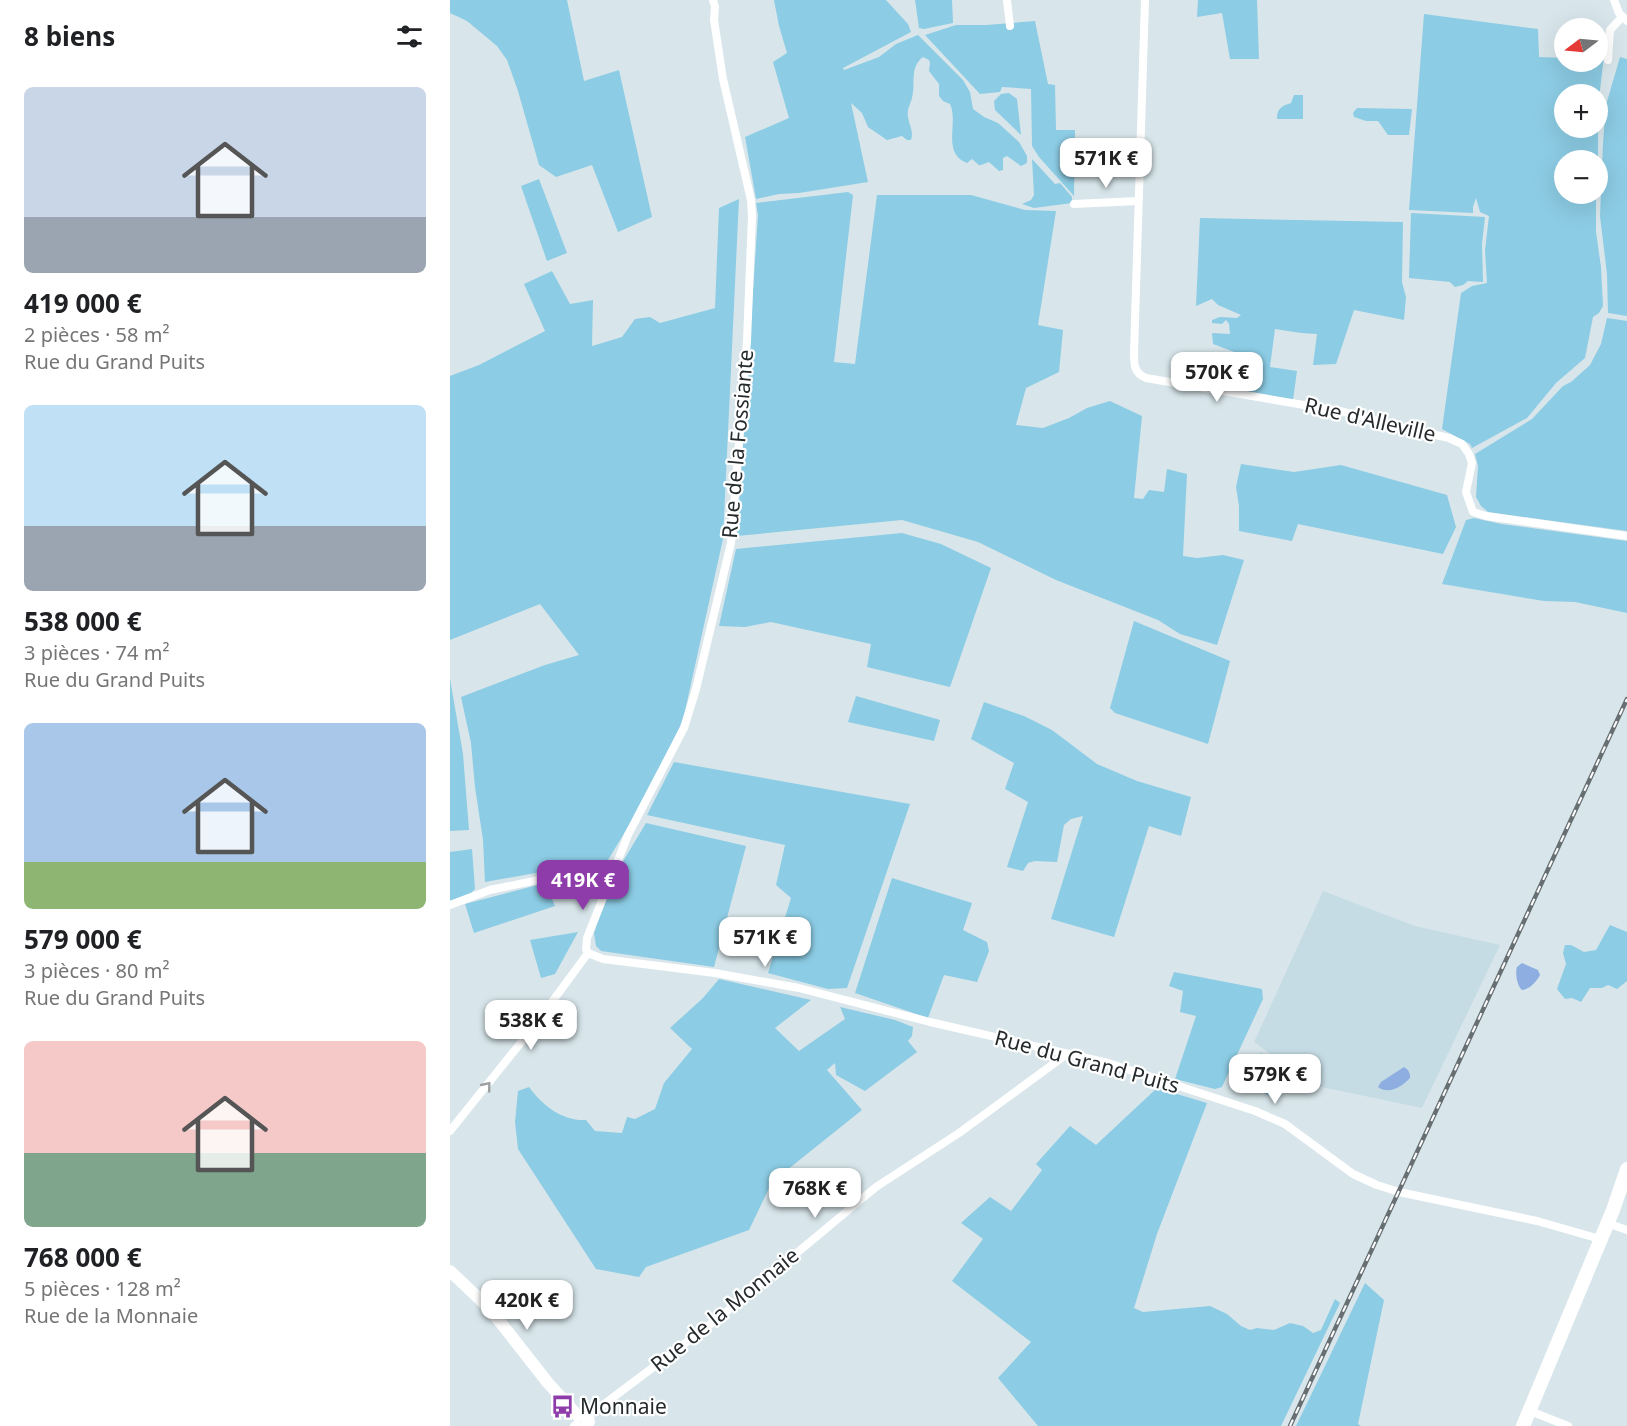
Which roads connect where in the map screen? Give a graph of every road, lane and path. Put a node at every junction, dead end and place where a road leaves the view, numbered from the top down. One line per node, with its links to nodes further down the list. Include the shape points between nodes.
1 (713, 0): 11 (street, Rue de la Fossiante, via 723,79 752,216 747,341 731,543 684,728)
2 (1007, 0): 6 (street)
3 (1145, 0): 8 (street, Rue d'Alleville)
4 (1614, 0): 5 (street)
5 (1625, 19): 7 (street, via 1610,30)
6 (1010, 26)
7 (1608, 60)
8 (1138, 201): 9 (street); 10 (street, Rue d'Alleville, via 1134,353 1140,375 1345,412 1449,438 1462,444 1472,463 1466,492 1473,512)
9 (1074, 204)
10 (1627, 536)
11 (614, 870): 12 (street, via 596,868 490,890); 13 (street, via 587,938)
12 (450, 905)
13 (588, 953): 14 (street, Rue du Grand Puits, via 603,959 799,988); 15 (street, one-way to 13)
14 (1067, 1054): 19 (street, Rue du Grand Puits, via 1271,1117 1343,1168 1377,1185); 22 (street, Rue de la Monnaie, via 959,1133 876,1187 720,1317)
15 (450, 1131)
16 (1627, 1169): 17 (main road)
17 (1607, 1223): 18 (street); 19 (main road)
18 (1627, 1230)
19 (1600, 1239): 21 (main road)
20 (450, 1271): 22 (main road, via 490,1309)
21 (1530, 1411): 23 (main road); 24 (street)
22 (582, 1423)
23 (1523, 1426)
24 (1568, 1426)

